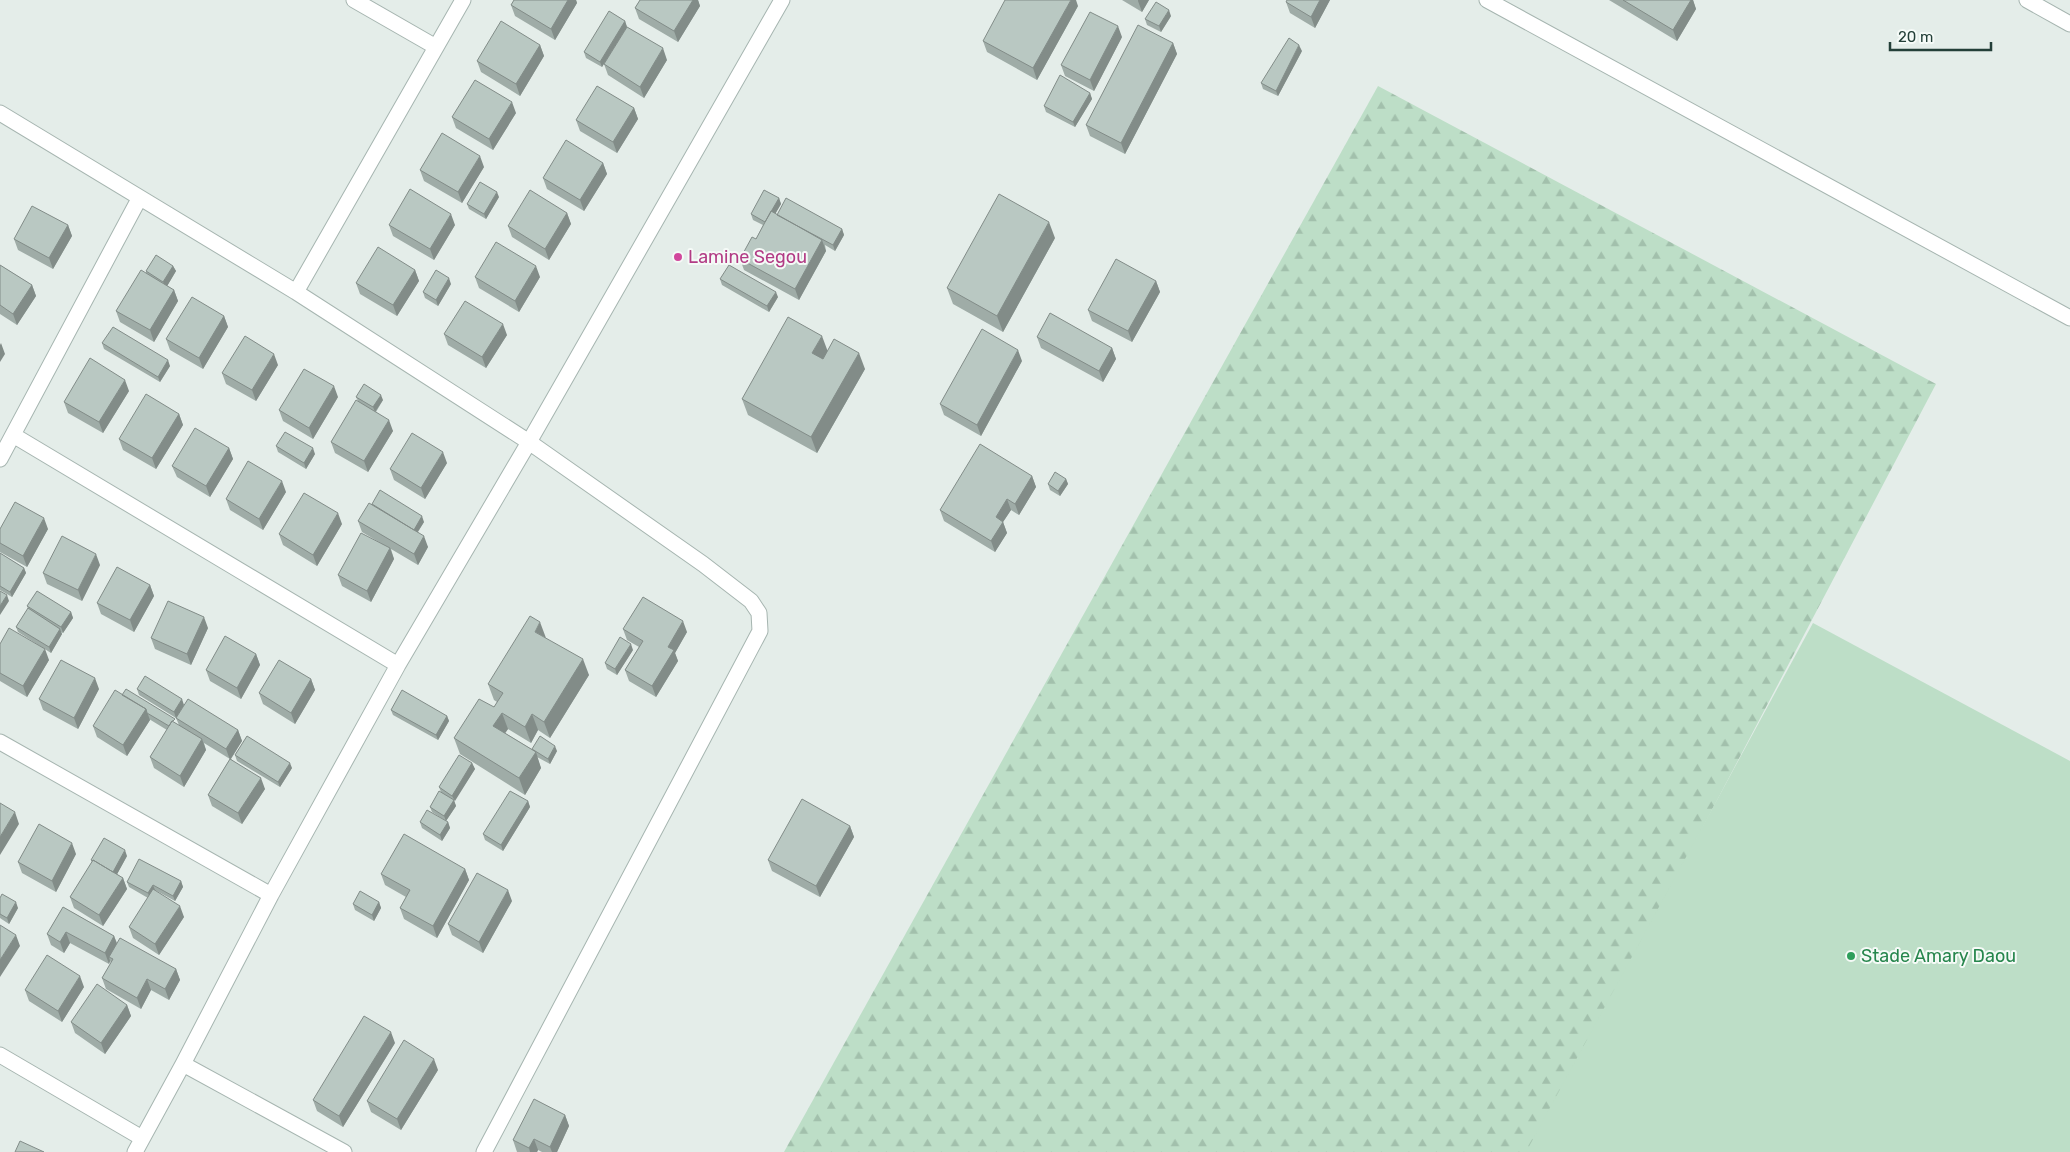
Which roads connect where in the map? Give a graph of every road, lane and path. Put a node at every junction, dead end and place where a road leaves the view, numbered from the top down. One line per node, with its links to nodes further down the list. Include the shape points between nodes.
1 (354, 0): 7 (street)
2 (463, 0): 7 (street)
3 (782, 0): 13 (street)
4 (1486, 0): 11 (street)
5 (2027, 0): 6 (street)
6 (2070, 24)
7 (436, 46): 10 (street)
8 (0, 113): 9 (street)
9 (139, 199): 10 (street); 12 (street)
10 (296, 292): 13 (street)
11 (2070, 318)
12 (13, 436): 14 (street); 15 (street)
13 (529, 442): 15 (street); 23 (street, via 751,601 759,613 760,631)
14 (0, 459)
15 (398, 665): 17 (street)
16 (0, 742): 17 (street)
17 (271, 895): 19 (street)
18 (0, 1055): 20 (street)
19 (183, 1064): 20 (street); 22 (street)
20 (142, 1138): 21 (street)
21 (135, 1152)
22 (344, 1152)
23 (484, 1152)

